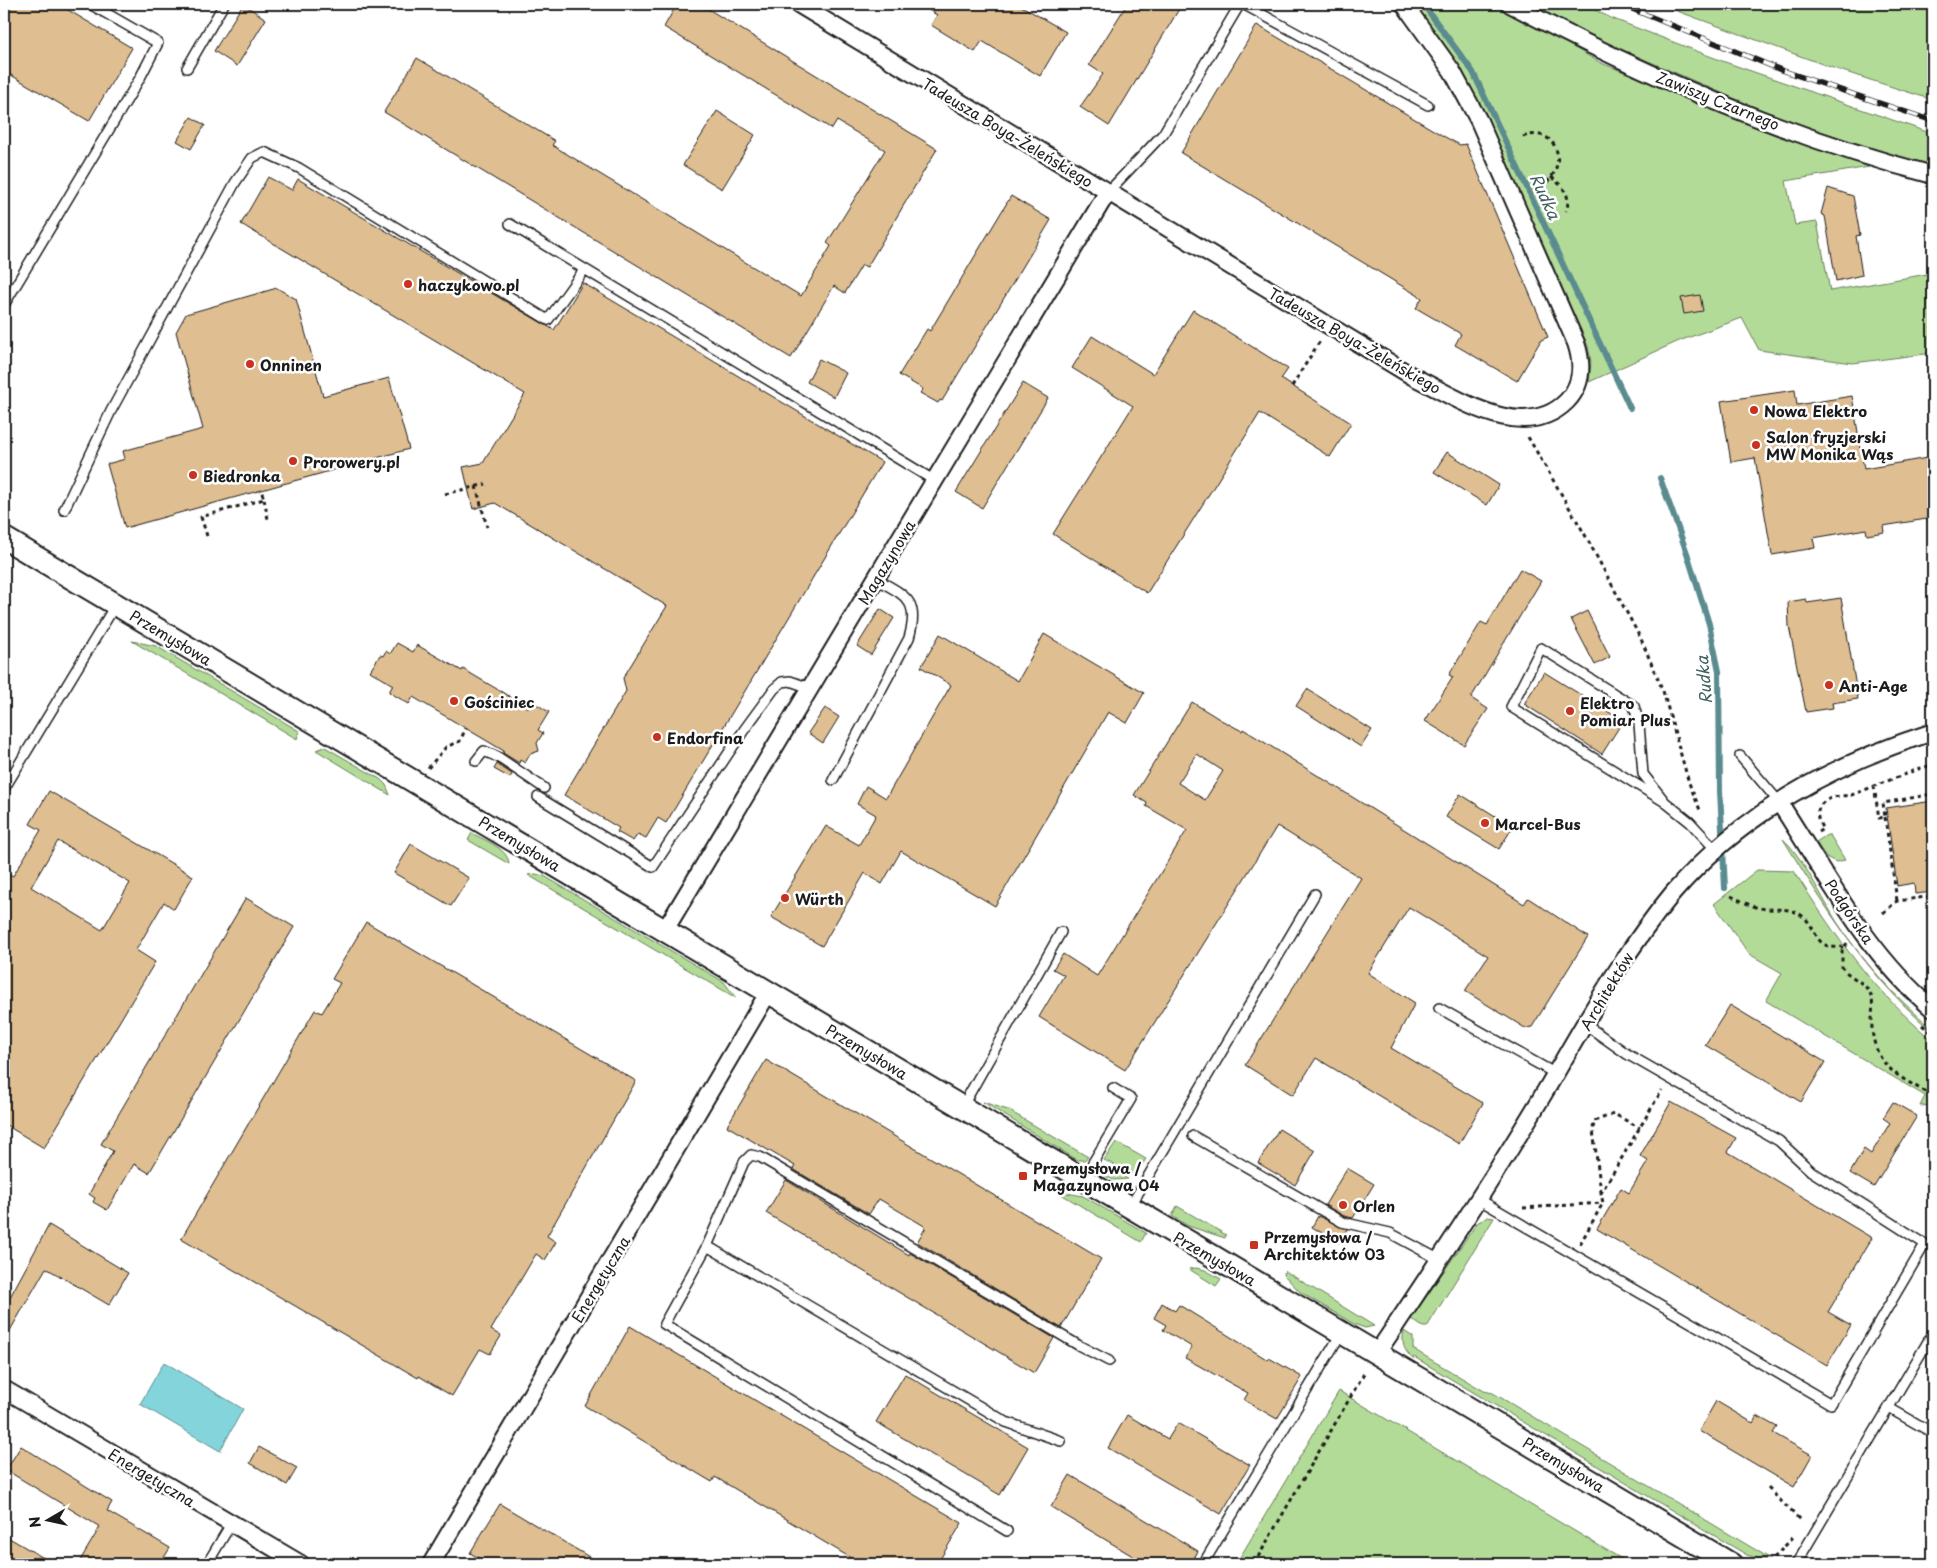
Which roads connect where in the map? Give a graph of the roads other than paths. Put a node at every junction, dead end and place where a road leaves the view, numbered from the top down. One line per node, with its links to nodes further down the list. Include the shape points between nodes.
1 (90, 4): 13 (lane, via 158,43)
2 (224, 4): 7 (lane)
3 (798, 4): 10 (street, Tadeusza Boya-Żeleńskiego)
4 (1241, 4): 8 (lane); 10 (lane, via 1163,134)
5 (1404, 4): 10 (street, Tadeusza Boya-Żeleńskiego, via 1452,72 1479,121 1581,357 1579,379 1569,399 1544,416 1524,420 1494,414 1412,376)
6 (1510, 4): 9 (street, Zawiszy Czarnego, via 1570,36 1678,85 1834,145)
7 (187, 68)
8 (1428, 105)
9 (1933, 175)
10 (1107, 192): 14 (street, Magazynowa)
11 (510, 224): 12 (lane)
12 (584, 270): 14 (lane); 15 (lane, via 548,320 299,168 264,152 252,158 235,183 111,411)
13 (4, 305)
14 (935, 481): 17 (street, Magazynowa)
15 (64, 510)
16 (4, 538): 18 (street, Przemysłowa)
17 (876, 579): 19 (street, Magazynowa); 23 (lane, via 908,600 913,607 914,622 909,638)
18 (116, 604): 25 (lane); 31 (street, Przemysłowa)
19 (810, 688): 26 (lane, via 790,681 782,682 774,689 653,867); 31 (street, Magazynowa)
20 (1933, 732): 28 (street, Architektów, via 1840,767)
21 (1740, 756): 28 (lane)
22 (476, 761): 24 (lane, via 484,751 498,756)
23 (833, 780)
24 (544, 788)
25 (4, 789)
26 (538, 797)
27 (1665, 802): 27 (lane, via 1511,707 1541,648 1634,706 1640,724 1643,774); 29 (lane, via 1690,822)
28 (1779, 802): 29 (street, Architektów); 35 (street, Podgórska, via 1843,905 1890,967)
29 (1710, 855): 36 (street, Architektów, via 1642,934 1613,976)
30 (1315, 894): 43 (lane)
31 (664, 930): 33 (street, Przemysłowa)
32 (1061, 932): 39 (lane)
33 (768, 993): 39 (street, Przemysłowa); 58 (street, Energetyczna)
34 (1439, 1008): 37 (lane)
35 (1933, 1009)
36 (1586, 1025): 37 (street, Architektów); 42 (lane, via 1602,1038 1779,1141 1811,1172 1925,1244 1831,1404)
37 (1556, 1074): 42 (street, Architektów)
38 (1113, 1088): 41 (lane, via 1131,1099)
39 (962, 1107): 41 (street, Przemysłowa)
40 (1193, 1136): 45 (lane, via 1342,1222 1390,1233)
41 (1083, 1180): 43 (street, Przemysłowa)
42 (1480, 1200): 45 (street, Architektów)
43 (1130, 1207): 46 (street, Przemysłowa)
44 (707, 1246): 49 (lane, via 744,1162 751,1155 760,1157); 53 (lane, via 1006,1422); 55 (lane, via 664,1324)
45 (1440, 1260): 48 (street, Architektów)
46 (1342, 1332): 48 (street, Przemysłowa); 59 (lane)
47 (1933, 1334): 51 (lane)
48 (1377, 1353): 60 (street, Przemysłowa)
49 (1109, 1361)
50 (4, 1389): 54 (street, Energetyczna)
51 (1889, 1408): 52 (lane); 61 (lane)
52 (1933, 1432)
53 (1061, 1441)
54 (231, 1524): 56 (lane); 57 (street, Energetyczna)
55 (1007, 1531)
56 (207, 1564)
57 (301, 1564)
58 (431, 1564)
59 (1203, 1564)
60 (1730, 1564)
61 (1796, 1564)

